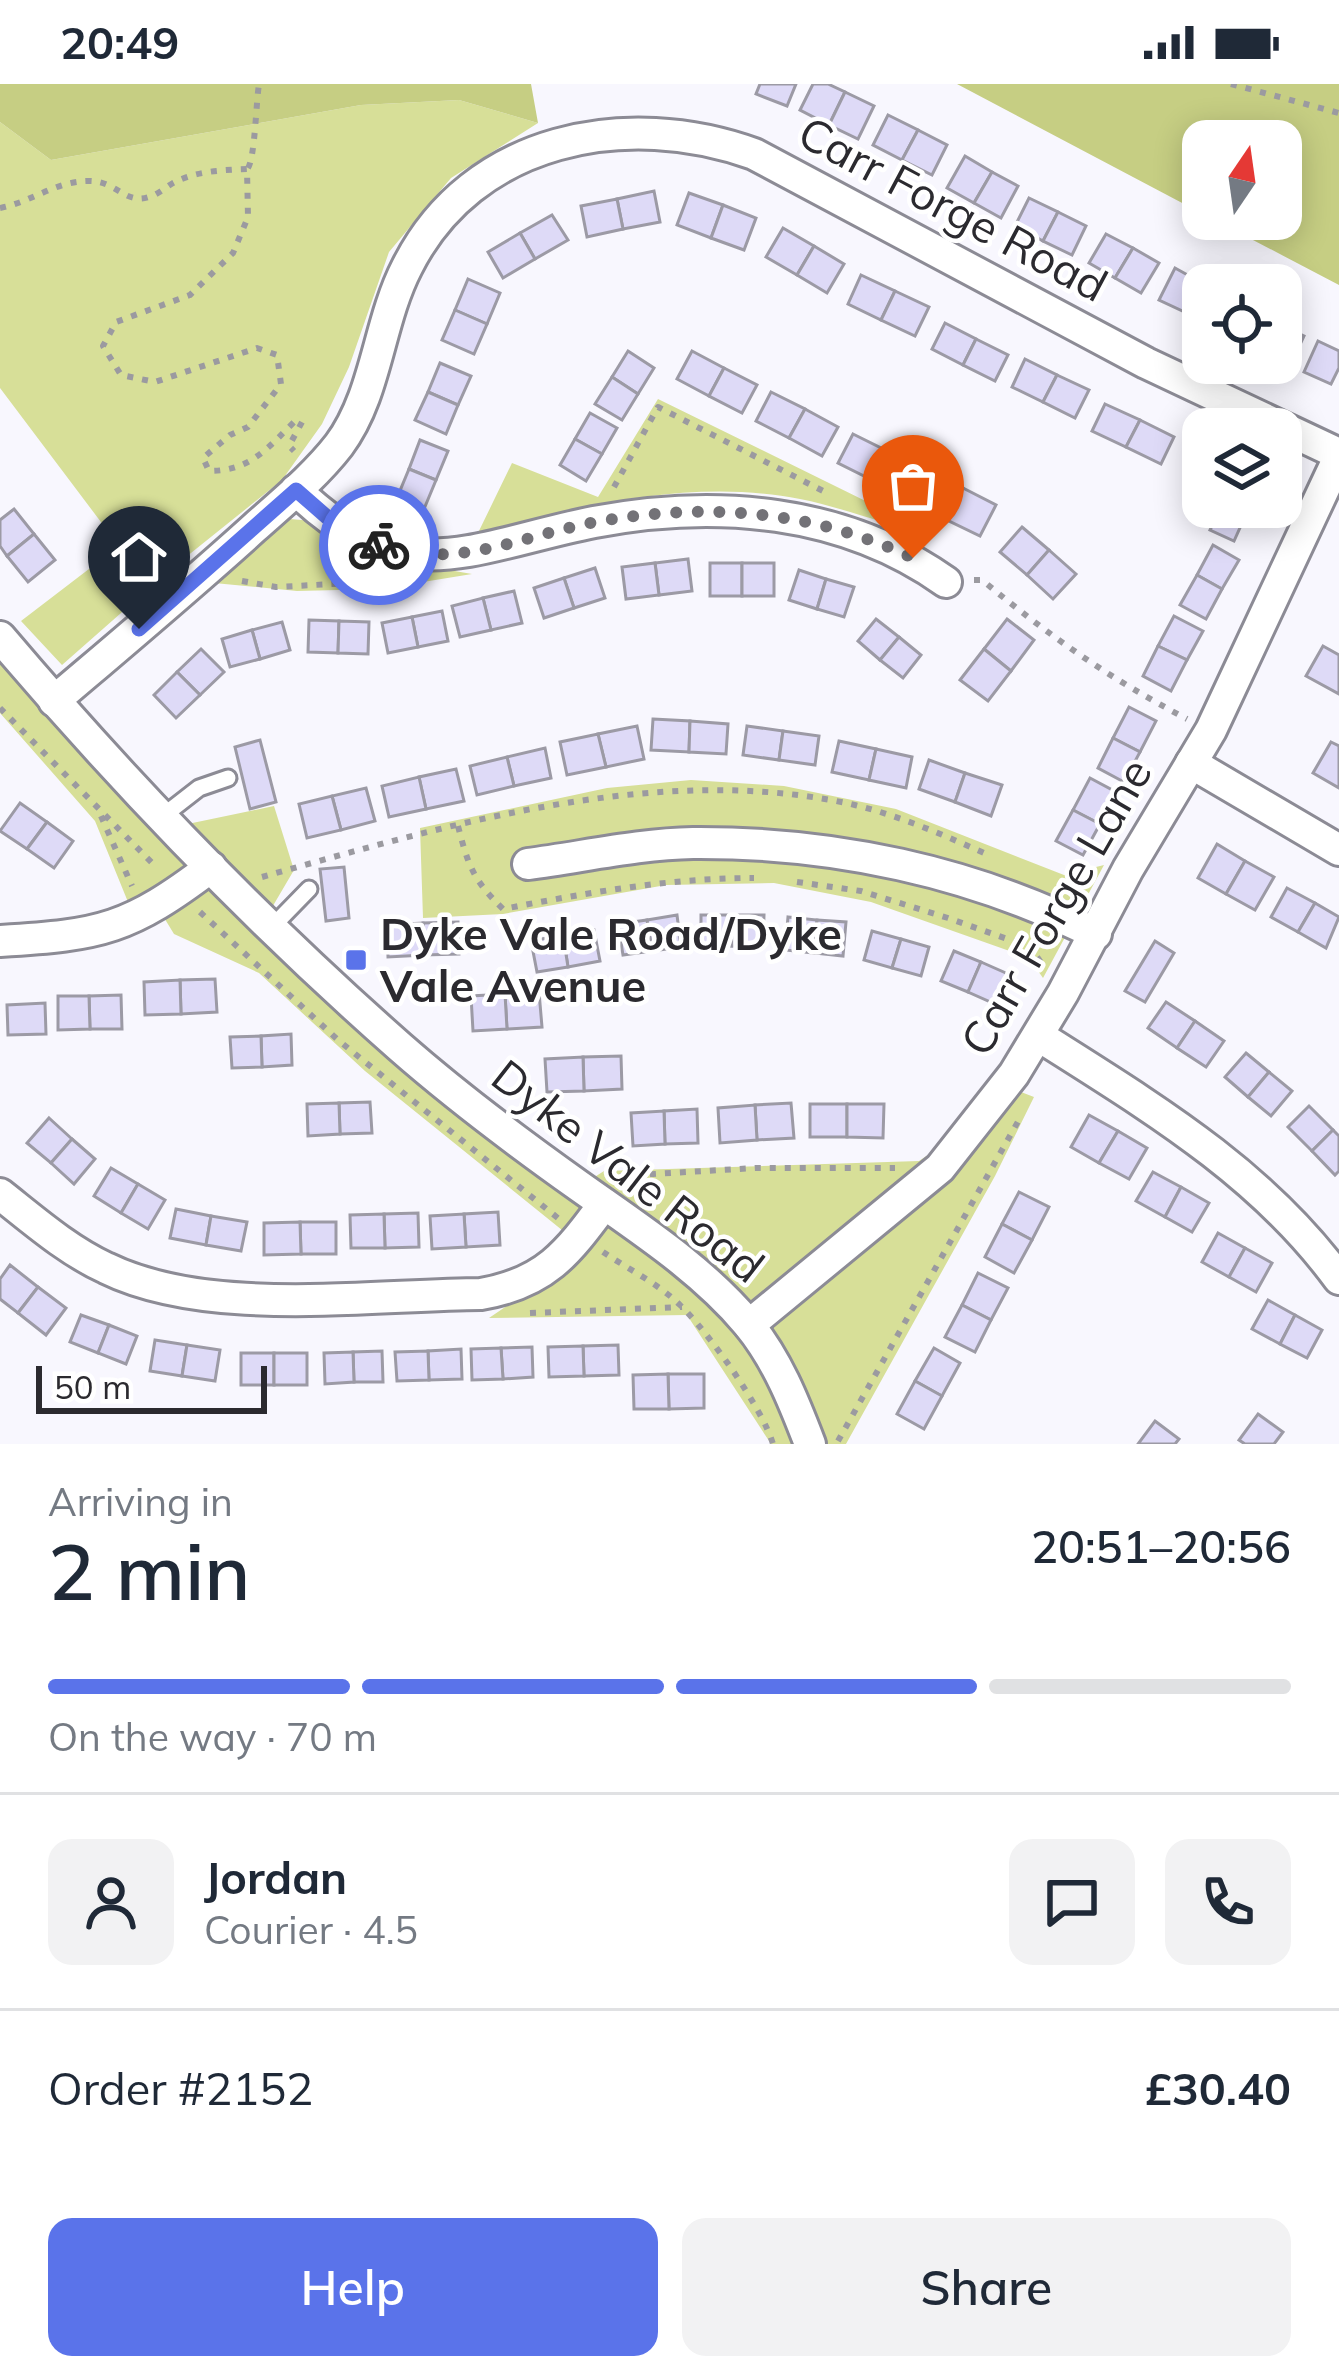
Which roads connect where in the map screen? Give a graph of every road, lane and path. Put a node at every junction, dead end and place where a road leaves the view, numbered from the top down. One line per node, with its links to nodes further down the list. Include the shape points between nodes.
1 (259, 84): 4 (path)
2 (1232, 84): 3 (path)
3 (1339, 113)
4 (247, 170): 5 (path, via 178,180 147,199 84,180); 7 (path, via 248,217 233,254 190,295 116,322 103,346 121,375 155,382 257,348 277,355 281,384 248,427 203,458 209,471 234,471 302,422 289,446)
5 (0, 208)
6 (1339, 456): 7 (street, Carr Forge Road, via 754,154 662,131 578,140 525,156 451,206 407,266 352,422); 15 (street, Carr Forge Lane)
7 (306, 479): 9 (street, via 320,513 357,537 426,556); 10 (street, Carr Forge Road)
8 (843, 501): 9 (path, via 658,407)
9 (595, 522): 12 (street, via 661,513 777,514 872,538)
10 (203, 575): 11 (path, via 275,587); 14 (street, Carr Forge Road)
11 (393, 580)
12 (946, 581): 15 (path, via 982,580 1090,665)
13 (0, 637): 14 (street, Dyke Vale Road)
14 (54, 701): 19 (street, Dyke Vale Road)
15 (1211, 730): 16 (street, Carr Forge Lane)
16 (1191, 764): 21 (street); 29 (street, Carr Forge Lane)
17 (228, 778): 19 (lane)
18 (99, 812): 27 (path)
19 (163, 816): 23 (street, Dyke Vale Road)
20 (458, 826): 24 (path, via 479,886 503,909 680,881)
21 (1339, 850)
22 (528, 864): 29 (street, via 689,843 854,854 939,872)
23 (212, 867): 27 (street); 28 (street, Dyke Vale Road)
24 (773, 878)
25 (795, 881): 31 (path, via 861,891 1030,947)
26 (309, 889): 28 (lane)
27 (144, 914): 30 (street, via 73,937)
28 (271, 928): 35 (street, Dyke Vale Road, via 406,1052)
29 (1096, 934): 31 (street, Carr Forge Lane)
30 (0, 941)
31 (1064, 993): 32 (street, Carr Forge Lane)
32 (1039, 1036): 34 (street, Carr Forge Lane); 38 (street, via 1203,1143 1264,1194)
33 (1026, 1108): 43 (path)
34 (940, 1168): 35 (path); 41 (street, Carr Forge Lane)
35 (569, 1179): 37 (street, Dyke Vale Road)
36 (0, 1194): 37 (street, via 104,1268 180,1293 230,1299 513,1288 569,1251)
37 (604, 1204): 41 (street, Dyke Vale Road)
38 (1339, 1280)
39 (682, 1307): 40 (path)
40 (527, 1313)
41 (749, 1325): 42 (street, Dyke Vale Road)
42 (811, 1444)
43 (836, 1444)

